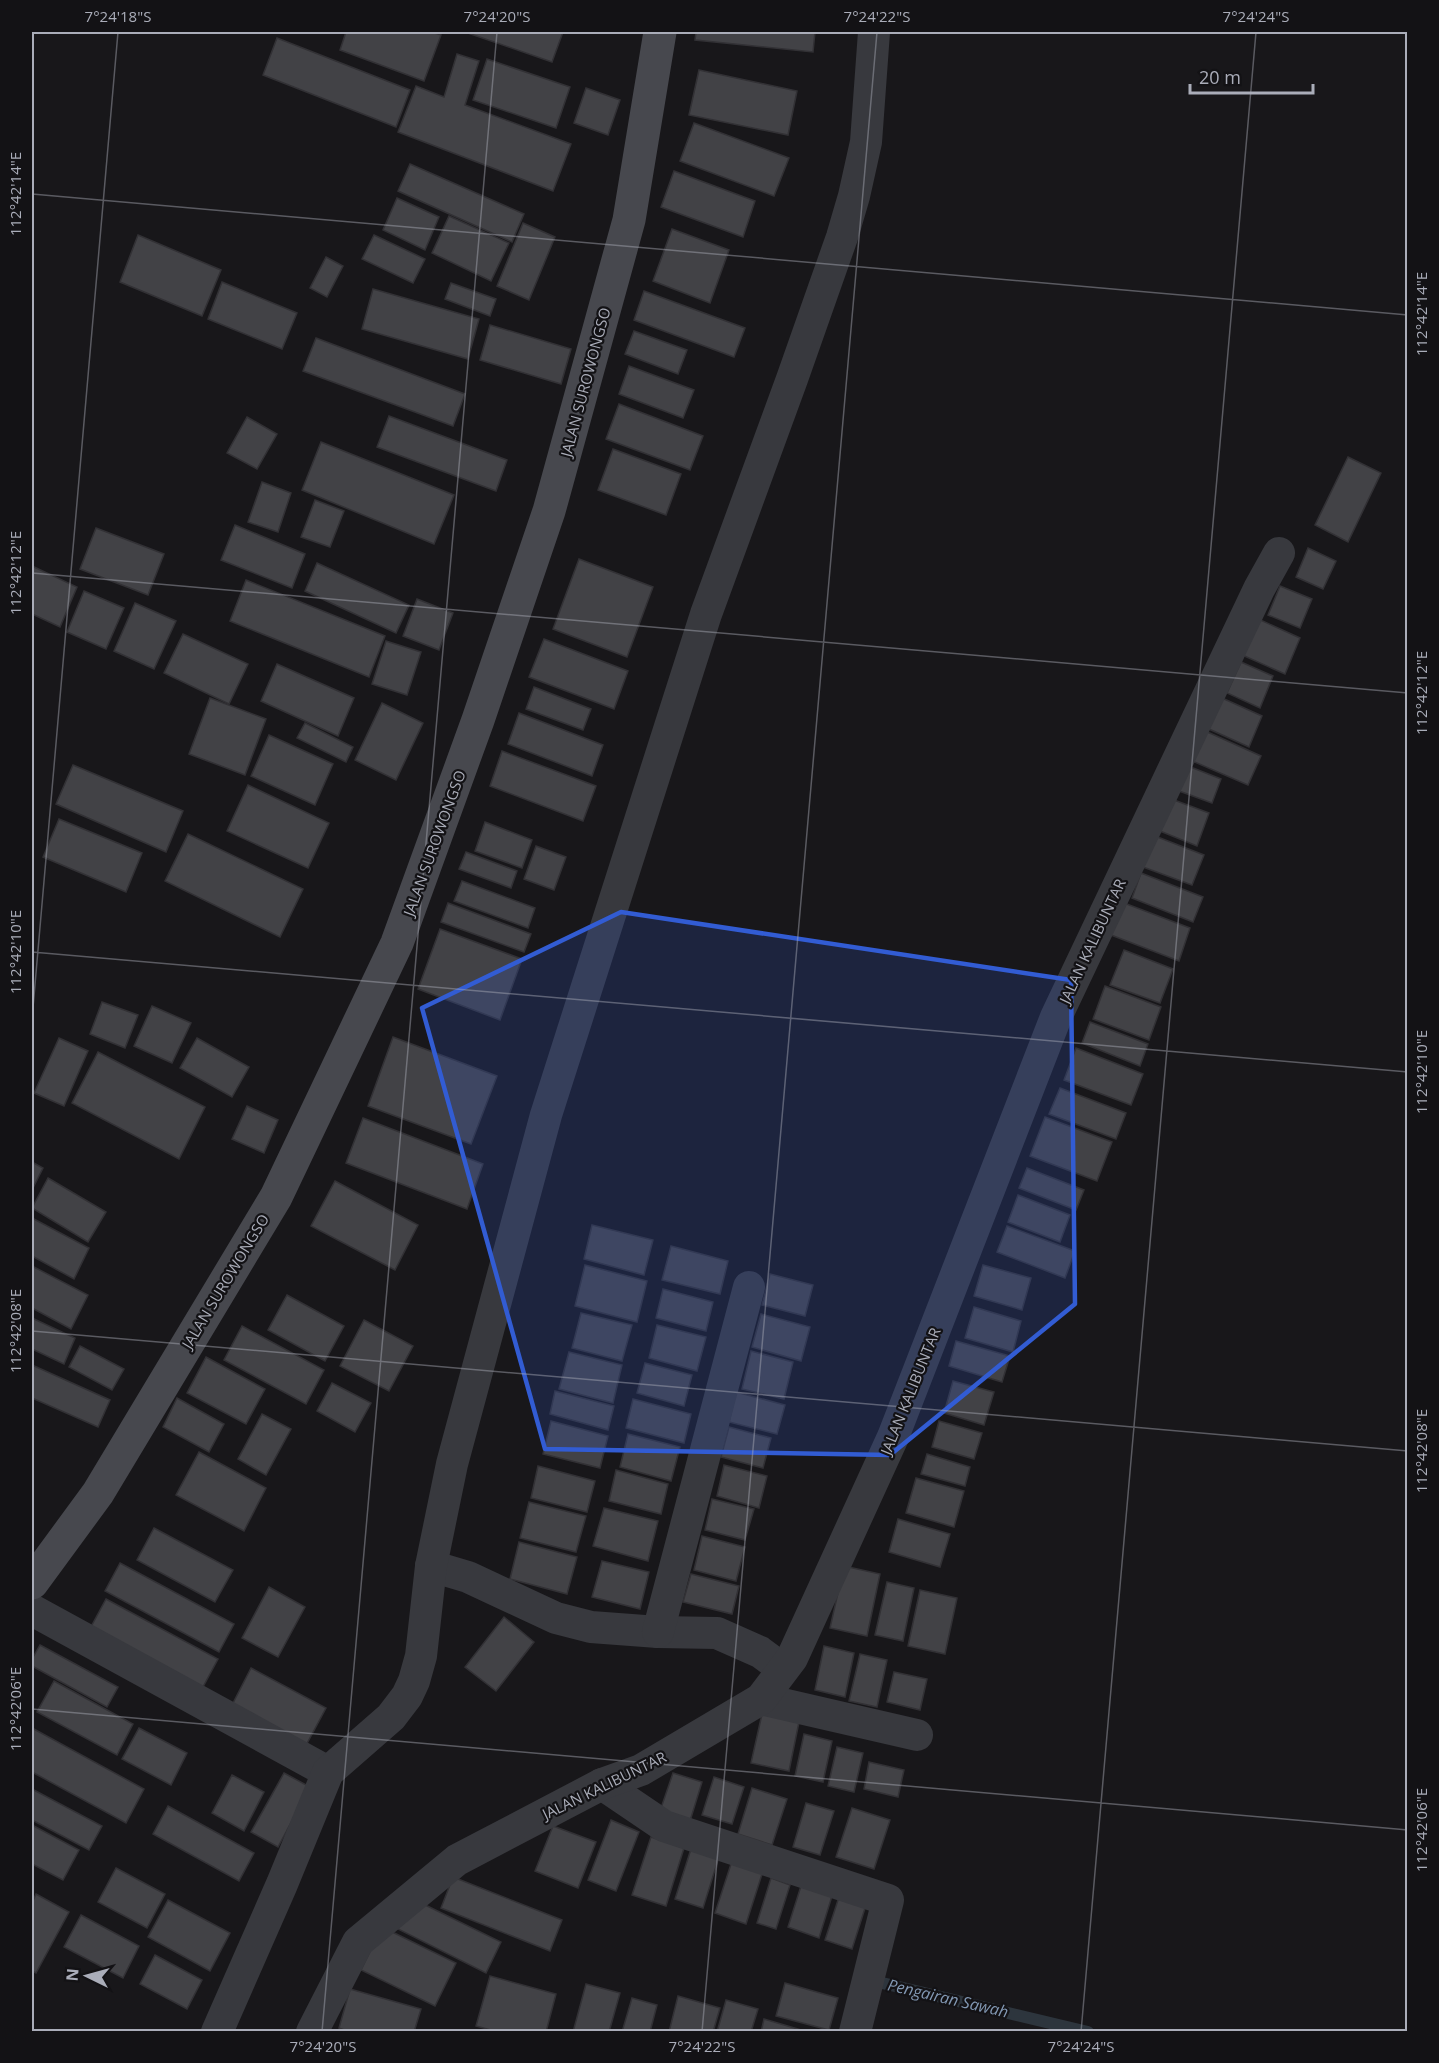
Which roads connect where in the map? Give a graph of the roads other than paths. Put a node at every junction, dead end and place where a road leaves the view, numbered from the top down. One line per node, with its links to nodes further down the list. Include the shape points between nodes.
1 (660, 32): 6 (street, JALAN SUROWONGSO, via 629,220 549,511 398,943 276,1197 98,1493)
2 (874, 32): 5 (street, via 866,142 851,207 706,614 546,1115 452,1464)
3 (1279, 553): 9 (street, JALAN KALIBUNTAR, via 1056,1017 893,1437 792,1658)
4 (749, 1287): 8 (street)
5 (450, 1572): 8 (street, via 556,1618 591,1627); 12 (street, via 407,1696 391,1717)
6 (32, 1583)
7 (32, 1610): 12 (street)
8 (658, 1632): 9 (street, via 717,1633)
9 (771, 1661): 10 (street, JALAN KALIBUNTAR)
10 (761, 1699): 11 (street); 13 (street, JALAN KALIBUNTAR, via 641,1770)
11 (917, 1735)
12 (328, 1772): 14 (street)
13 (602, 1784): 15 (street, JALAN KALIBUNTAR, via 457,1860 358,1941); 16 (street, via 664,1826 888,1900)
14 (217, 2031)
15 (312, 2031)
16 (855, 2031)

